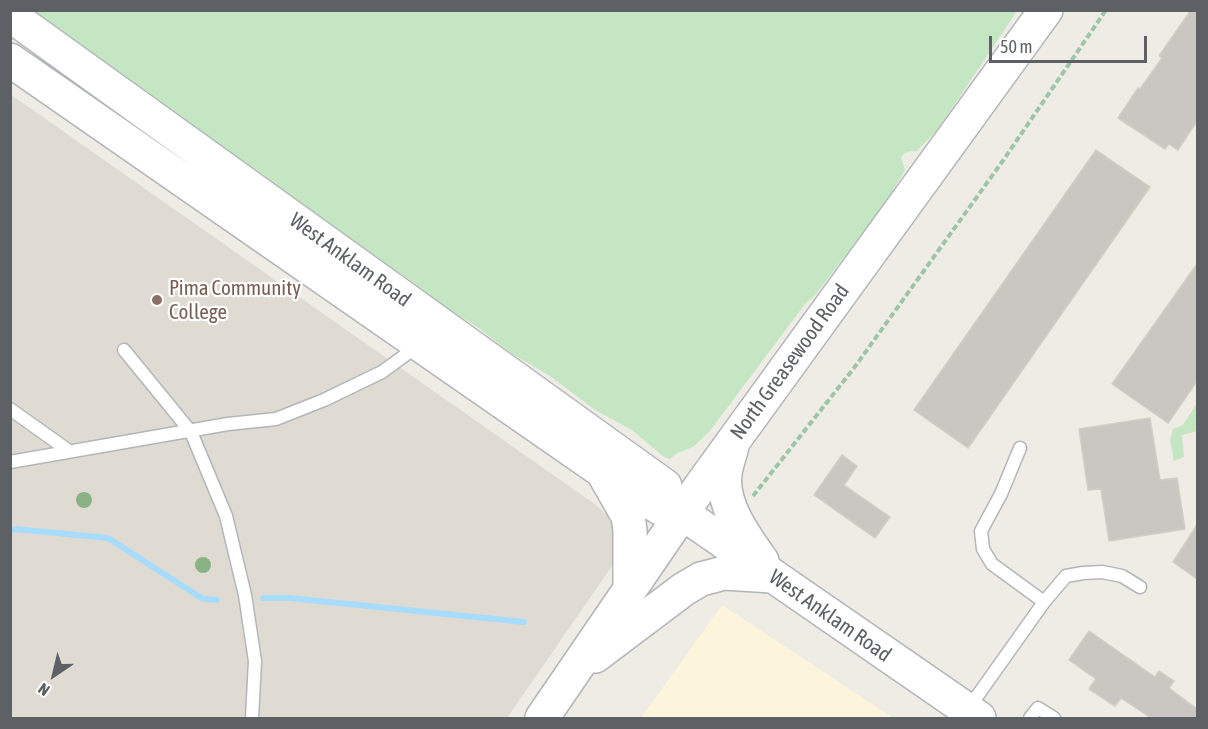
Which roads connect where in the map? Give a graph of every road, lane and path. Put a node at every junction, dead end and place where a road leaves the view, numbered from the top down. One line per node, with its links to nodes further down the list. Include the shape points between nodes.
1 (1046, 10): 9 (main road, North Greasewood Road)
2 (1106, 10): 14 (path, via 854,368)
3 (10, 15): 15 (main road, West Anklam Road, via 667,488)
4 (10, 60): 5 (main road, West Anklam Road)
5 (420, 344): 8 (lane, via 382,372 276,419); 13 (main road, West Anklam Road)
6 (124, 350): 8 (lane)
7 (10, 409): 11 (lane)
8 (191, 432): 11 (lane); 22 (lane, via 226,516 245,595 255,661)
9 (734, 439): 15 (main road, North Greasewood Road); 16 (main road, via 725,476 728,502 745,538)
10 (1020, 448): 19 (lane, via 981,531 983,549 992,564)
11 (69, 451): 12 (lane)
12 (10, 462)
13 (602, 471): 15 (main road, West Anklam Road, via 660,507); 18 (main road, via 628,516)
14 (747, 503)
15 (682, 513): 16 (main road, West Anklam Road); 18 (main road, North Greasewood Road)
16 (774, 577): 20 (main road, via 724,573 701,579); 21 (main road, West Anklam Road)
17 (1140, 587): 19 (lane, via 1122,576 1083,573 1066,576)
18 (630, 589): 20 (main road, North Greasewood Road)
19 (1044, 602): 21 (lane)
20 (574, 671): 23 (main road, North Greasewood Road)
21 (973, 714)
22 (252, 718)
23 (542, 718)
24 (1030, 718): 25 (lane, via 1038,708)
25 (1054, 718)

